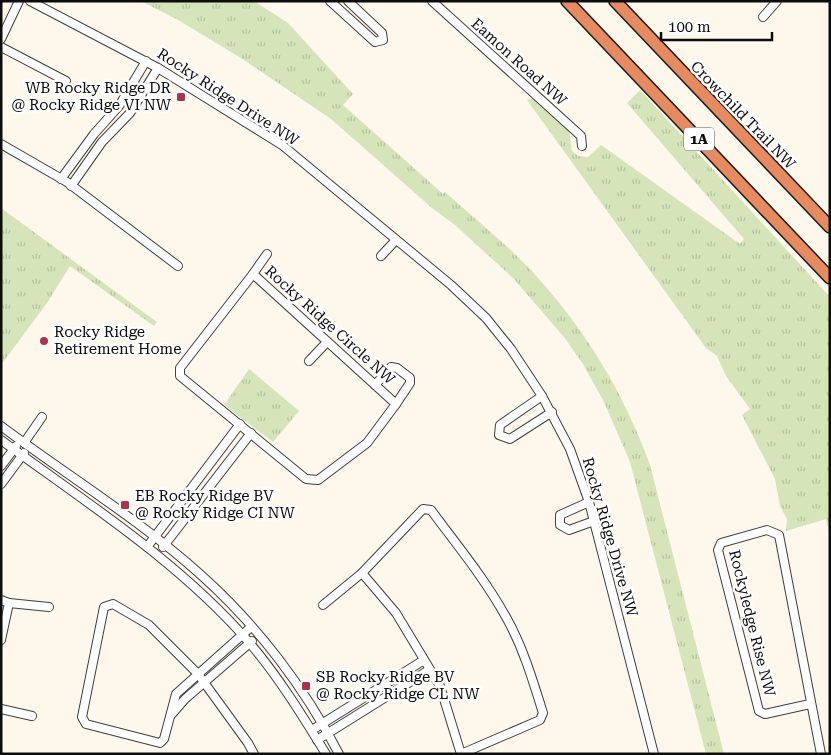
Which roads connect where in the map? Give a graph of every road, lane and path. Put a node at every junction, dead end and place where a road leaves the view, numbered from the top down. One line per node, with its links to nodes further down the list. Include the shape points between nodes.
1 (19, 1): 10 (street)
2 (30, 1): 12 (street, Rocky Ridge Drive NW)
3 (330, 1): 4 (street, via 375,42 383,40 382,33)
4 (348, 1)
5 (432, 1): 20 (street, Eamon Road NW, via 581,136)
6 (567, 1): 28 (highway, 1A)
7 (615, 1): 22 (highway, Crowchild Trail NW / 1A)
8 (777, 1): 9 (street)
9 (763, 17)
10 (1, 39)
11 (1, 47): 14 (street)
12 (146, 61): 13 (street, Rocky Ridge Drive NW); 15 (street)
13 (158, 68): 16 (street); 23 (street, Rocky Ridge Drive NW, via 282,146)
14 (66, 81)
15 (119, 106): 16 (street); 17 (street)
16 (130, 113): 18 (street)
17 (94, 134): 18 (street); 21 (street)
18 (102, 142): 21 (street)
19 (1, 144): 21 (street)
20 (582, 146)
21 (66, 182): 26 (street)
22 (830, 227)
23 (396, 240): 25 (street); 32 (street, Rocky Ridge Drive NW, via 486,318)
24 (267, 254): 27 (street)
25 (381, 256)
26 (178, 266)
27 (252, 274): 29 (street, Rocky Ridge Circle NW); 36 (street, Rocky Ridge Circle NW, via 180,368 180,376)
28 (830, 278)
29 (327, 342): 30 (street); 31 (street, Rocky Ridge Circle NW)
30 (309, 361)
31 (375, 385): 33 (street, Rocky Ridge Circle NW); 33 (street, via 391,367 410,378)
32 (542, 396): 34 (street, Rocky Ridge Drive NW); 34 (street, via 500,425 499,435 510,439)
33 (396, 404): 38 (street, Rocky Ridge Circle NW, via 367,443 318,480 306,479)
34 (552, 412): 45 (street, Rocky Ridge Drive NW, via 570,449)
35 (42, 417): 40 (street)
36 (240, 424): 38 (street, Rocky Ridge Circle NW); 47 (street)
37 (1, 426): 40 (street)
38 (251, 433): 48 (street)
39 (1, 440): 41 (street)
40 (24, 443): 41 (street); 42 (street); 47 (street)
41 (13, 449): 42 (street); 43 (street)
42 (22, 456): 44 (street); 49 (street)
43 (1, 466)
44 (1, 484)
45 (589, 502): 46 (street, Rocky Ridge Drive NW); 46 (street, via 560,515 560,525 569,530)
46 (594, 521): 76 (street, Rocky Ridge Drive NW)
47 (155, 537): 48 (street); 49 (street)
48 (165, 544): 50 (street); 55 (street, via 216,589)
49 (147, 547): 50 (street)
50 (157, 554): 56 (street, via 203,594)
51 (362, 573): 53 (street); 60 (street, via 396,613); 75 (street, via 423,509 431,510 483,578 507,618 528,665 543,713 540,720)
52 (5, 602): 54 (street); 58 (street)
53 (323, 605)
54 (49, 607)
55 (251, 627): 56 (street); 57 (street)
56 (242, 635): 59 (street); 62 (street)
57 (259, 635): 59 (street); 68 (street)
58 (1, 640)
59 (250, 643): 63 (street); 69 (street)
60 (424, 660): 61 (street); 68 (street)
61 (429, 670): 70 (street); 75 (street, via 440,686)
62 (198, 674): 63 (street); 67 (street, via 176,694); 67 (street, via 148,626 113,604 104,607 82,717 86,724 160,743)
63 (204, 682): 67 (street); 72 (street)
64 (810, 704): 64 (street, Rockyledge Rise NW, via 765,714 760,711 718,550 721,543 767,530 779,535); 77 (street)
65 (1, 709): 66 (street)
66 (32, 716)
67 (169, 718)
68 (323, 722): 69 (street); 70 (street)
69 (312, 730): 71 (street)
70 (329, 733): 71 (street); 74 (street)
71 (317, 740): 73 (street)
72 (254, 754)
73 (326, 754)
74 (339, 754)
75 (461, 754)
76 (654, 754)
77 (821, 754)

